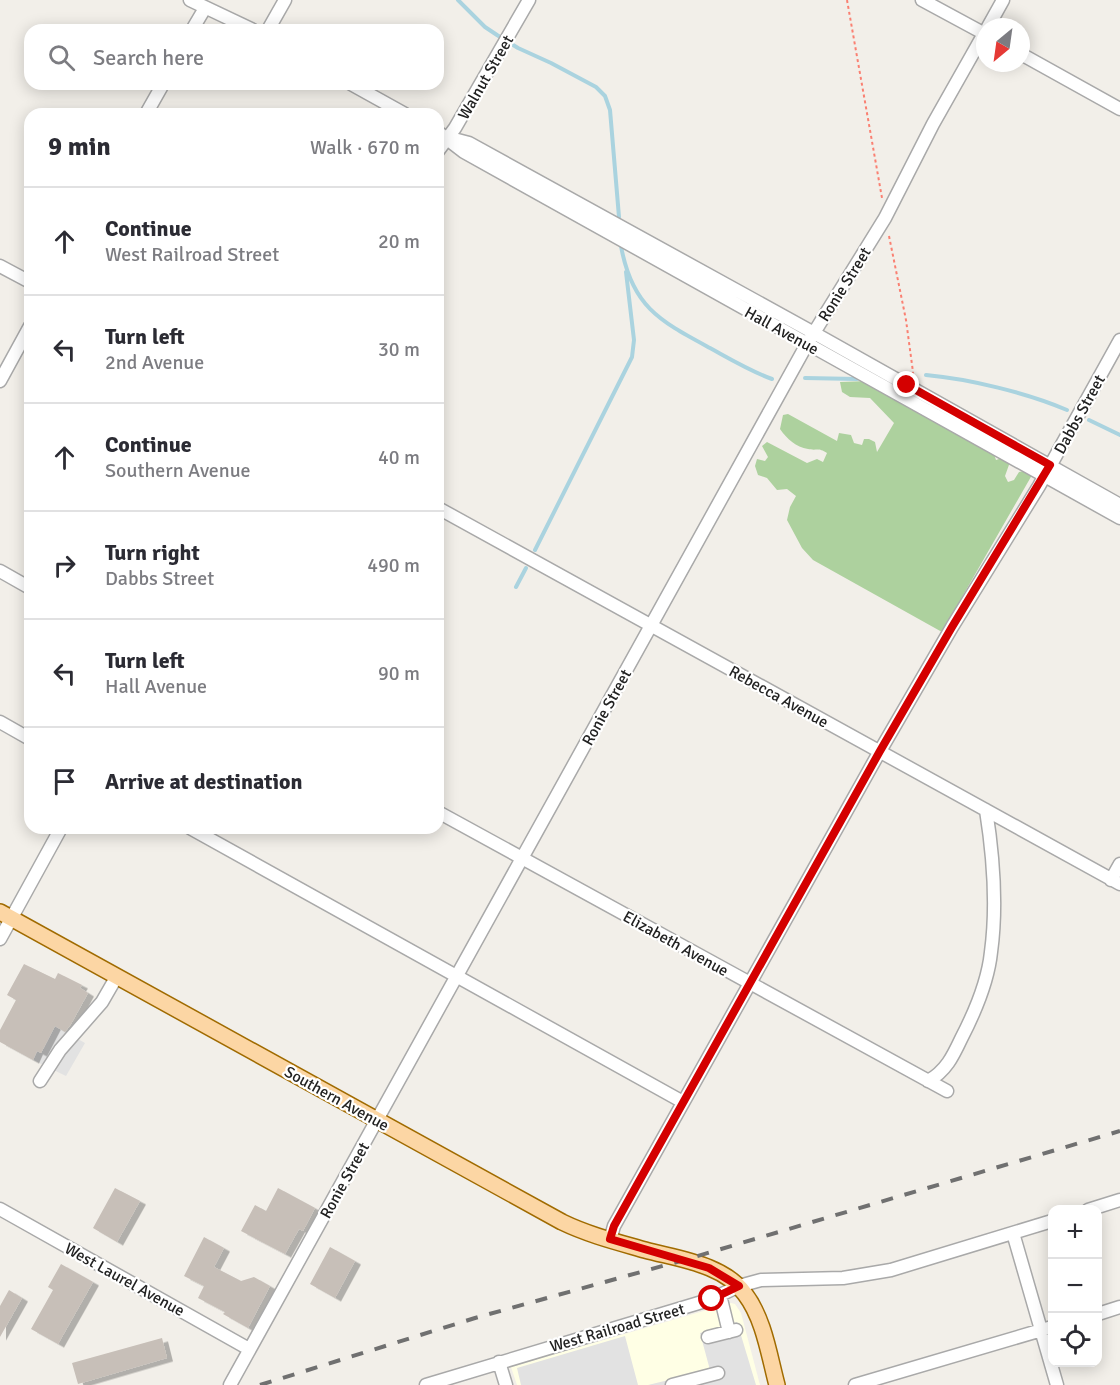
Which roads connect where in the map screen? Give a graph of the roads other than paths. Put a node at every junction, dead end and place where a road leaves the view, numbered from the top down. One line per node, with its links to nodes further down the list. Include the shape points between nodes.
1 (190, 0): 6 (street)
2 (285, 0): 10 (street)
3 (529, 0): 19 (street, Walnut Street, via 455,128)
4 (922, 0): 11 (street)
5 (1003, 0): 7 (street, Ronie Street)
6 (205, 8): 8 (street); 9 (street)
7 (993, 18)
8 (196, 24)
9 (240, 24)
10 (271, 24)
11 (976, 27)
12 (976, 49): 24 (street, Ronie Street, via 885,218)
13 (1030, 59): 18 (street)
14 (160, 90): 16 (street)
15 (362, 90): 17 (street)
16 (149, 108)
17 (394, 108)
18 (1120, 108)
19 (444, 134)
20 (444, 136): 24 (street, Hall Avenue, via 469,143)
21 (0, 266): 22 (street)
22 (24, 279)
23 (24, 338): 26 (street)
24 (811, 338): 27 (street, Hall Avenue); 27 (street, Hall Avenue, via 907,385); 33 (street, Ronie Street)
25 (1120, 340): 27 (street, Dabbs Street)
26 (0, 381)
27 (1048, 471): 28 (street, Hall Avenue); 30 (street, Hall Avenue); 36 (street, Dabbs Street)
28 (1120, 505)
29 (444, 511): 33 (street, Rebecca Avenue)
30 (1120, 518)
31 (0, 571): 32 (street)
32 (24, 585)
33 (651, 626): 36 (street, Rebecca Avenue); 41 (street, Ronie Street)
34 (0, 722): 35 (street)
35 (24, 736)
36 (880, 751): 37 (street, Rebecca Avenue); 48 (street, Dabbs Street)
37 (986, 810): 43 (street, Rebecca Avenue); 50 (street, via 993,907 991,952 978,1003 964,1033 949,1063)
38 (444, 815): 41 (street, Elizabeth Avenue)
39 (57, 834): 44 (street)
40 (201, 834): 47 (street)
41 (522, 858): 47 (street, Ronie Street); 48 (street, Elizabeth Avenue)
42 (1120, 864): 43 (street)
43 (1116, 882)
44 (6, 915): 45 (street); 46 (main road, Southern Avenue)
45 (0, 939)
46 (117, 976): 49 (street, via 102,1002 60,1050); 53 (main road, Southern Avenue)
47 (457, 976): 52 (street); 53 (street, Ronie Street)
48 (749, 983): 50 (street, Elizabeth Avenue); 52 (street, Dabbs Street)
49 (40, 1081)
50 (928, 1081): 51 (street, Elizabeth Avenue)
51 (946, 1091)
52 (683, 1102): 59 (street, Dabbs Street)
53 (377, 1119): 59 (main road, Southern Avenue, via 562,1222); 66 (street, Ronie Street)
54 (1120, 1200): 55 (street)
55 (1102, 1205)
56 (0, 1209): 66 (street, West Laurel Avenue)
57 (1048, 1222): 58 (street, West Railroad Street)
58 (1012, 1233): 60 (street, West Railroad Street, via 891,1270 843,1278 761,1280); 64 (street)
59 (610, 1239): 60 (main road, Southern Avenue, via 716,1271)
60 (739, 1286): 61 (street, West Railroad Street); 75 (main road, via 756,1315)
61 (720, 1295): 65 (street, via 732,1331); 67 (street, West Railroad Street)
62 (1120, 1307): 63 (street)
63 (1101, 1313)
64 (1048, 1329): 76 (street)
65 (708, 1337)
66 (249, 1349): 71 (street, Ronie Street)
67 (499, 1362): 70 (street, West Railroad Street); 73 (street)
68 (1054, 1367): 77 (street)
69 (718, 1372): 74 (street)
70 (454, 1381): 72 (street, West Railroad Street)
71 (230, 1385)
72 (426, 1385)
73 (506, 1385)
74 (672, 1385)
75 (777, 1385)
76 (855, 1385)
77 (1057, 1385)

